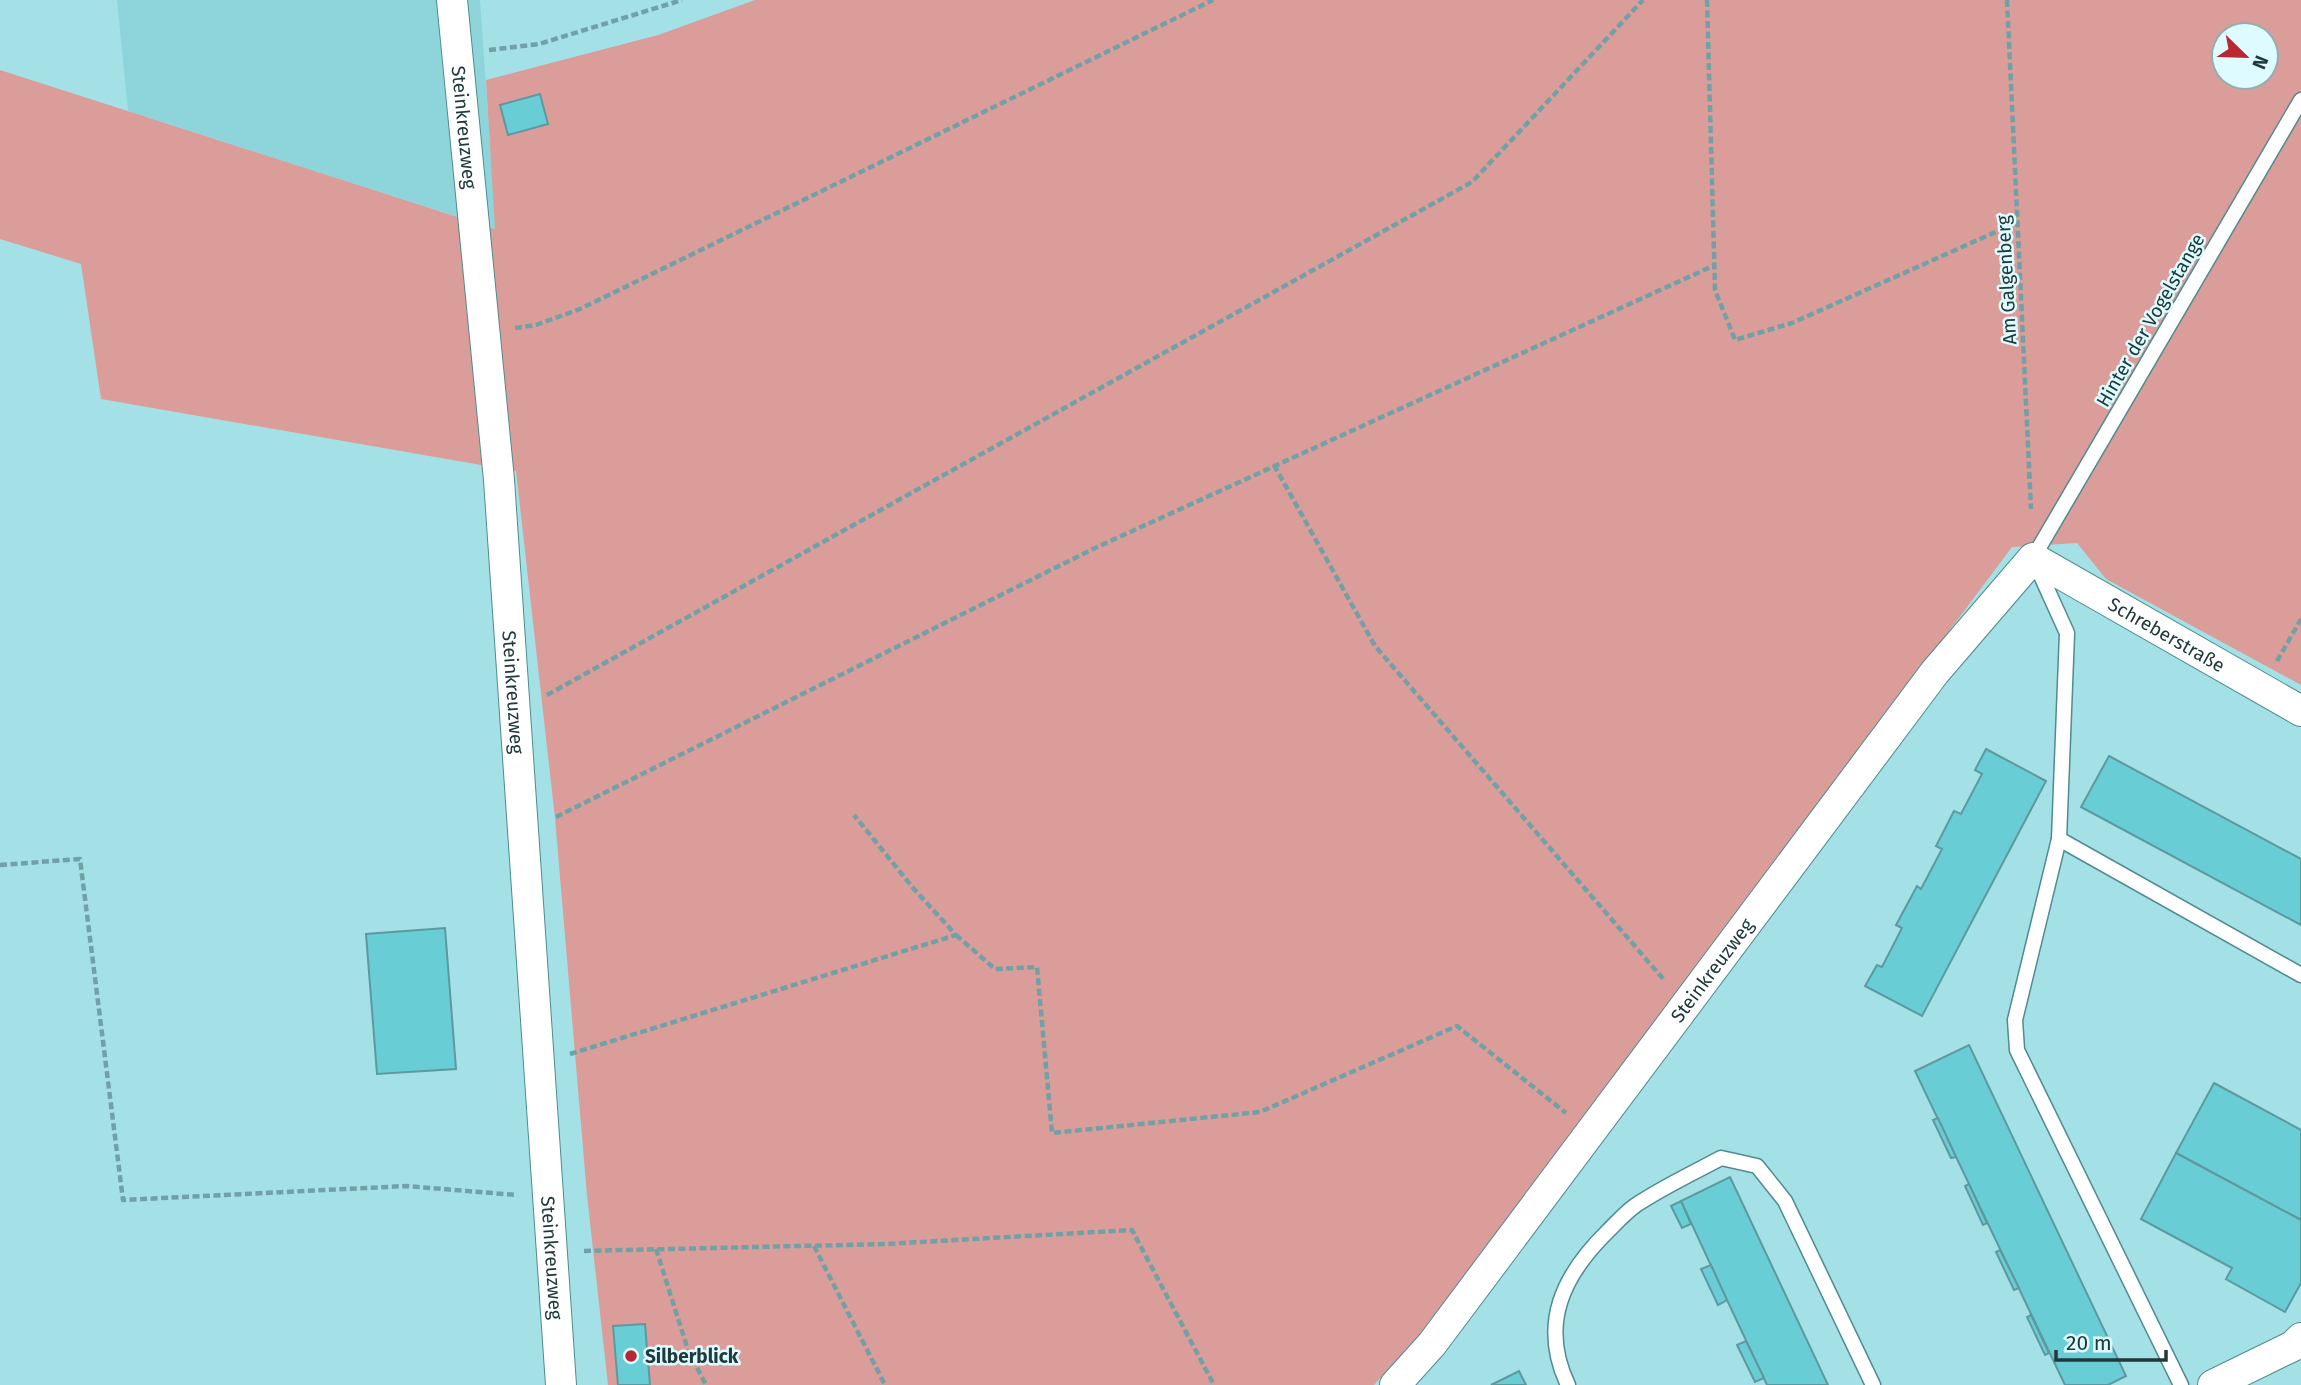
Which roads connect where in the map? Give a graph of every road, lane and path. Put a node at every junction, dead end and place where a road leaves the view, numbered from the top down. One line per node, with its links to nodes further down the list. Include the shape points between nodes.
1 (452, 0): 7 (street, Steinkreuzweg)
2 (682, 0): 7 (path, via 539,44)
3 (1213, 0): 11 (path, via 580,309 536,325)
4 (1643, 0): 16 (path, via 1472,182)
5 (1707, 0): 10 (path)
6 (2007, 0): 9 (path, Am Galgenberg)
7 (457, 54): 11 (street, Steinkreuzweg)
8 (2301, 100): 13 (lane, Hinter der Vogelstange)
9 (2018, 222): 10 (path, via 1792,323 1735,340 1715,290); 13 (path, Am Galgenberg)
10 (1715, 265): 12 (path)
11 (485, 328): 16 (street, Steinkreuzweg)
12 (1274, 465): 19 (path, via 1095,548 555,818); 24 (path, via 1375,646)
13 (2033, 558): 15 (street, Schreberstraße); 20 (lane, via 2067,633); 24 (street, Steinkreuzweg, via 1935,672)
14 (2301, 619): 15 (path)
15 (2261, 688): 17 (street, Schreberstraße)
16 (515, 711): 19 (street, Steinkreuzweg)
17 (2301, 711)
18 (854, 815): 22 (path)
19 (523, 822): 25 (street, Steinkreuzweg)
20 (2059, 839): 23 (lane); 39 (lane, via 2015,1020 2017,1050)
21 (0, 865): 27 (path, via 80,859 123,1200 406,1186)
22 (956, 935): 25 (path); 26 (path, via 995,969 1037,967 1052,1133 1260,1112 1457,1026)
23 (2301, 975)
24 (1687, 1006): 26 (street, Steinkreuzweg)
25 (539, 1060): 27 (street, Steinkreuzweg)
26 (1592, 1132): 36 (street, Steinkreuzweg, via 1432,1344)
27 (548, 1198): 30 (street, Steinkreuzweg)
28 (814, 1245): 29 (path); 34 (path); 35 (path, via 1132,1230)
29 (656, 1249): 30 (path); 33 (path, via 688,1350)
30 (552, 1252): 32 (street, Steinkreuzweg)
31 (2298, 1349): 40 (street)
32 (561, 1385)
33 (706, 1385)
34 (885, 1385)
35 (1214, 1385)
36 (1395, 1385)
37 (1568, 1385): 38 (lane, via 1559,1367 1554,1325 1567,1278 1587,1251 1634,1206 1721,1158 1757,1166 1785,1201)
38 (1873, 1385)
39 (2181, 1385)
40 (2213, 1385)

